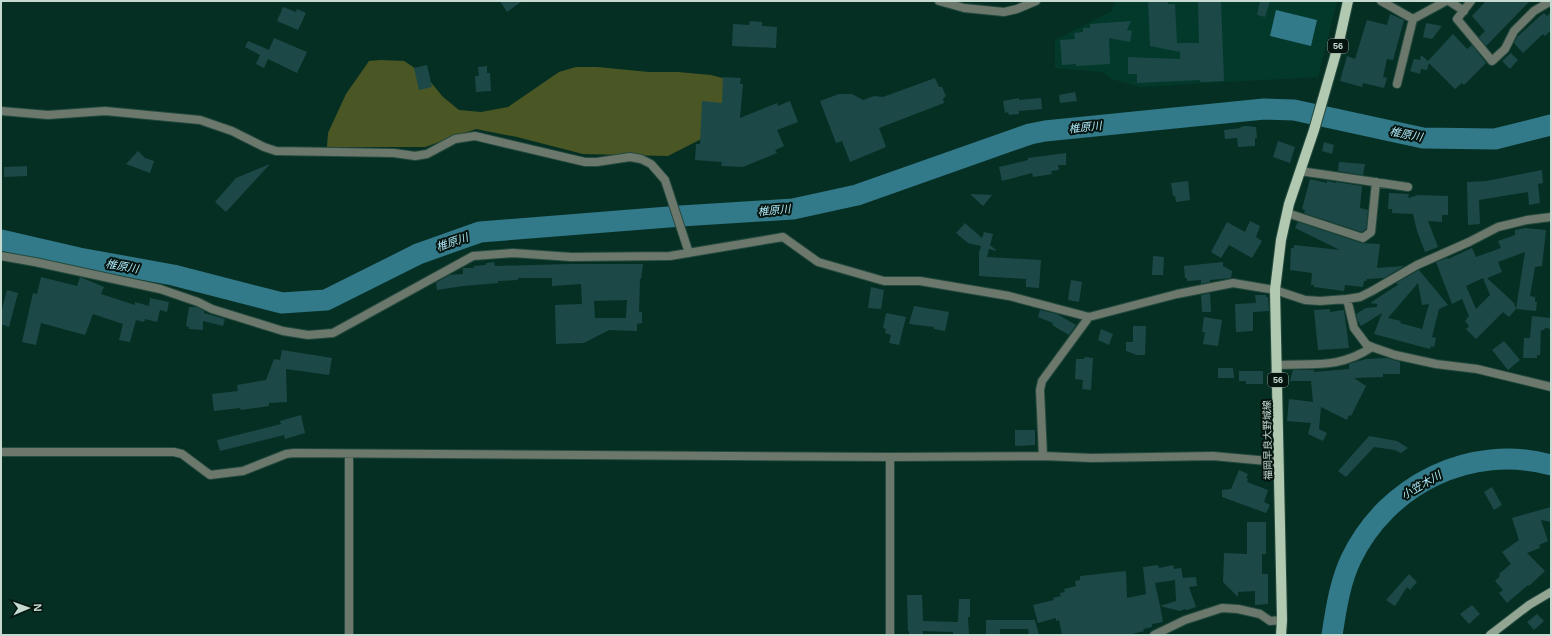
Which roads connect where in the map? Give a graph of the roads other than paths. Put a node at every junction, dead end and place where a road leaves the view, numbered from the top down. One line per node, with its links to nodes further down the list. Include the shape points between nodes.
1 (939, 1): 8 (street)
2 (1036, 1): 8 (street, via 1004,12 964,8)
3 (1348, 1): 13 (main road, 福岡早良大野城線 / 56, via 1338,46)
4 (1381, 1): 10 (street)
5 (1448, 1): 9 (street); 10 (street)
6 (1471, 1): 9 (street)
7 (1551, 1): 9 (street, via 1534,11 1514,31 1505,49 1492,61 1457,19)
8 (955, 3)
9 (1464, 11)
10 (1413, 19): 11 (street)
11 (1397, 84)
12 (1, 111): 18 (street, via 48,115 105,112 200,120 276,151 394,153 416,156 427,154 455,139 475,136 585,162 630,157 641,159 651,164 665,180)
13 (1300, 171): 14 (street); 16 (main road, 福岡早良大野城線 / 56)
14 (1376, 182): 15 (street); 16 (street, via 1370,232 1363,238)
15 (1408, 187)
16 (1287, 213): 20 (main road, 福岡早良大野城線 / 56)
17 (1551, 217): 21 (street, via 1498,227 1417,265 1372,291)
18 (689, 253): 19 (street, via 670,256 571,257 513,253 474,256 333,334 308,336 212,309 160,289); 22 (street, via 783,237 818,262 884,281 920,281 1009,296)
19 (1, 256)
20 (1275, 290): 21 (street, via 1305,300); 22 (street, via 1232,283 1177,294); 24 (main road, 福岡早良大野城線 / 56)
21 (1347, 299): 23 (street, via 1354,328 1366,344)
22 (1089, 317): 28 (street, via 1042,381)
23 (1372, 347): 24 (street, via 1350,360 1318,365); 25 (street, via 1436,364 1477,369)
24 (1277, 365): 30 (main road, 福岡早良大野城線 / 56)
25 (1551, 387)
26 (1, 452): 27 (street, via 174,452 182,454 210,475 243,471 286,454)
27 (349, 454): 29 (street); 33 (street)
28 (1042, 456): 29 (street); 30 (street, via 1212,456)
29 (890, 457): 34 (street)
30 (1279, 462): 32 (main road, 福岡早良大野城線 / 56)
31 (1551, 592): 37 (main road, via 1529,605)
32 (1282, 620): 35 (street, via 1270,621 1260,614 1238,608 1222,608 1185,620); 36 (main road, 福岡早良大野城線 / 56)
33 (349, 635)
34 (890, 635)
35 (1154, 635)
36 (1281, 635)
37 (1490, 635)

